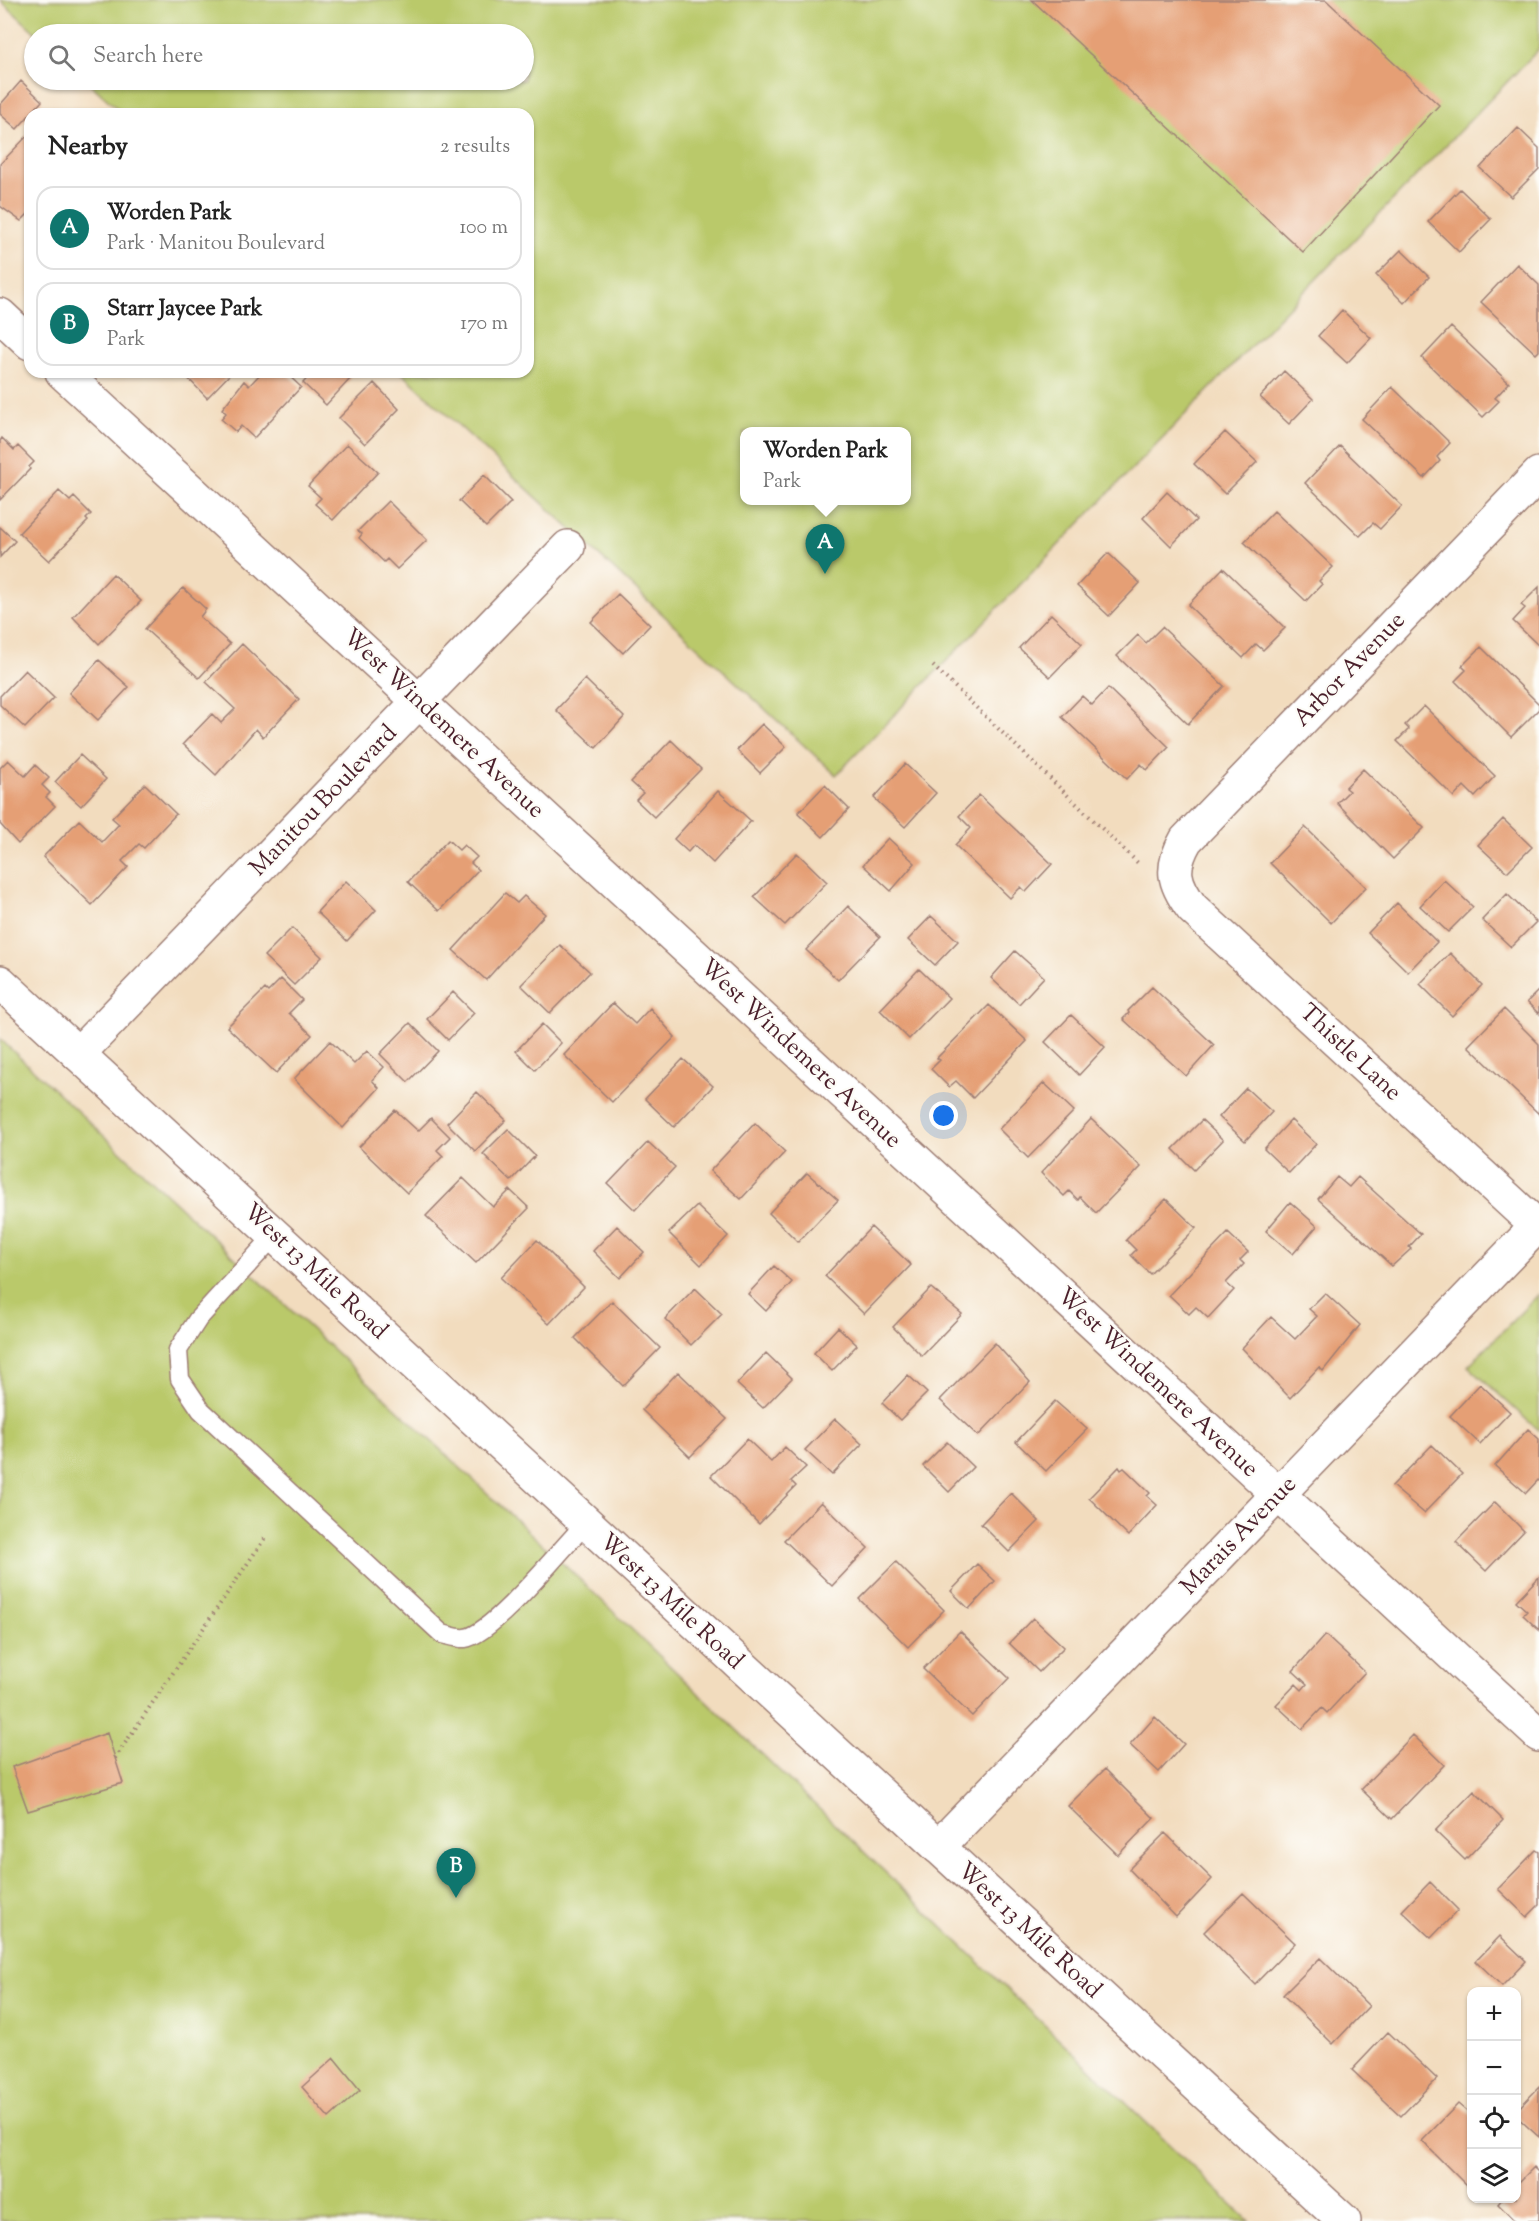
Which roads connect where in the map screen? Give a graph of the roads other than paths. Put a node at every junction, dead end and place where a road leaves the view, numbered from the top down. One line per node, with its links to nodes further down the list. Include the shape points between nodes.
1 (0, 315): 2 (street)
2 (24, 337)
3 (68, 378): 6 (street, West Windemere Avenue)
4 (1539, 474): 7 (street, Arbor Avenue, via 1186,840)
5 (568, 547): 6 (street, Manitou Boulevard)
6 (419, 703): 9 (street, Manitou Boulevard); 12 (street, West Windemere Avenue)
7 (1174, 873): 10 (street, Thistle Lane, via 1181,894 1192,908)
8 (0, 982): 9 (street, West 13 Mile Road)
9 (78, 1054): 11 (street, West 13 Mile Road)
10 (1538, 1225): 12 (street, Marais Avenue)
11 (275, 1235): 13 (street, West 13 Mile Road); 13 (lane, via 198,1319 178,1350 180,1379 201,1410 441,1634 465,1638 483,1629 506,1610)
12 (1278, 1495): 14 (street, West Windemere Avenue); 15 (street, Marais Avenue)
13 (586, 1523): 15 (street, West 13 Mile Road)
14 (1539, 1735)
15 (938, 1847): 16 (street, West 13 Mile Road)
16 (1344, 2221)

